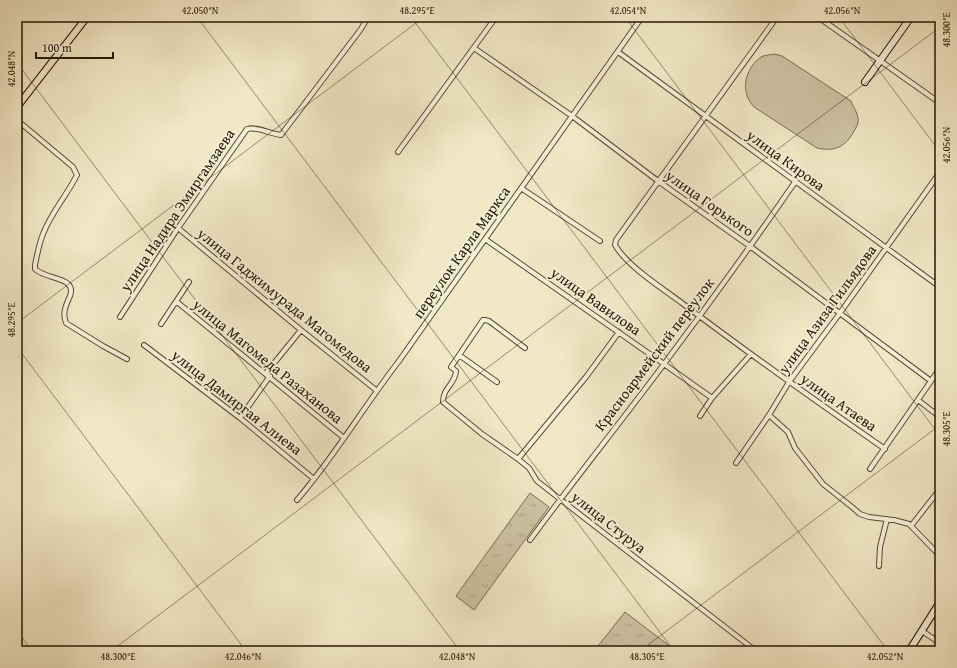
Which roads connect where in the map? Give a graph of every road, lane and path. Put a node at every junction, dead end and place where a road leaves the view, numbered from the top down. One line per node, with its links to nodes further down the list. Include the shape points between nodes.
1 (88, 17): 12 (main road)
2 (368, 17): 23 (street, улица Надира Эмиргамзаева, via 280,135 247,129)
3 (496, 17): 8 (street)
4 (642, 17): 9 (street, переулок Карла Маркса)
5 (777, 17): 16 (street)
6 (818, 17): 10 (street)
7 (911, 17): 10 (street)
8 (474, 48): 15 (street, улица Горького); 18 (street)
9 (618, 52): 15 (street, переулок Карла Маркса); 16 (street, улица Кирова)
10 (880, 61): 11 (street); 13 (street)
11 (866, 82)
12 (19, 98): 14 (main road)
13 (940, 103)
14 (17, 107)
15 (572, 116): 20 (street, улица Горького); 22 (street, переулок Карла Маркса)
16 (706, 116): 20 (street); 21 (street, улица Кирова)
17 (17, 120): 41 (street, via 73,167 77,175 43,234 35,269 39,274 68,282 71,286 72,291 64,317 66,323)
18 (398, 152)
19 (940, 172): 27 (street, улица Азиза Гильядова)
20 (658, 181): 26 (street, улица Горького); 32 (street, улица Атаева, via 615,245 626,258)
21 (795, 182): 26 (street, Красноармейский переулок); 27 (street, улица Кирова)
22 (521, 188): 24 (street, переулок Карла Маркса); 25 (street)
23 (178, 228): 33 (street, улица Надира Эмиргамзаева); 35 (street, улица Гаджимурада Магомедова)
24 (485, 239): 36 (street, улица Вавилова); 49 (street, переулок Карла Маркса)
25 (600, 241)
26 (751, 247): 31 (street, улица Горького); 32 (street, Красноармейский переулок)
27 (886, 247): 29 (street, улица Кирова); 31 (street, улица Азиза Гильядова)
28 (189, 282): 30 (street)
29 (940, 285)
30 (177, 302): 34 (street); 44 (street, улица Магомеда Разаханова)
31 (840, 313): 46 (street, улица Горького); 48 (street, улица Азиза Гильядова)
32 (699, 316): 39 (street, улица Атаева); 42 (street, Красноармейский переулок)
33 (120, 317)
34 (161, 324)
35 (301, 330): 44 (street); 49 (street, улица Гаджимурада Магомедова)
36 (619, 332): 42 (street, улица Вавилова); 58 (street)
37 (144, 345): 55 (street, улица Дамиргая Алиева)
38 (525, 348): 40 (street, via 483,320)
39 (751, 354): 48 (street, улица Атаева); 50 (street)
40 (459, 355): 47 (street); 58 (street, улица Стуруа, via 452,367 456,371 456,378 443,395 443,402)
41 (126, 359)
42 (664, 364): 50 (street, улица Вавилова); 63 (street, Красноармейский переулок)
43 (940, 368): 46 (street)
44 (266, 373): 45 (street, улица Магомеда Разаханова)
45 (270, 376): 55 (street); 56 (street, улица Магомеда Разаханова)
46 (931, 381): 51 (street)
47 (497, 382)
48 (789, 382): 52 (street, улица Азиза Гильядова); 57 (street, улица Атаева)
49 (376, 390): 56 (street, переулок Карла Маркса)
50 (712, 398): 53 (street)
51 (918, 400): 54 (street); 57 (street)
52 (769, 414): 59 (street, улица Азиза Гильядова); 65 (street, via 788,432 795,448 823,484 860,514)
53 (700, 416)
54 (940, 417)
55 (240, 418): 61 (street, улица Дамиргая Алиева)
56 (344, 438): 61 (street, переулок Карла Маркса)
57 (885, 449): 60 (street)
58 (518, 459): 63 (street, улица Стуруа, via 529,468 537,481)
59 (736, 463)
60 (870, 469)
61 (314, 479): 64 (street, переулок Карла Маркса)
62 (940, 489): 66 (street)
63 (560, 499): 67 (street, Красноармейский переулок); 73 (street, улица Стуруа)
64 (297, 500)
65 (887, 519): 66 (street); 69 (street, via 880,547)
66 (912, 526): 68 (street)
67 (530, 540)
68 (940, 556)
69 (879, 566)
70 (940, 602): 71 (street)
71 (922, 631): 72 (street); 74 (street)
72 (940, 643)
73 (756, 651)
74 (909, 651)

